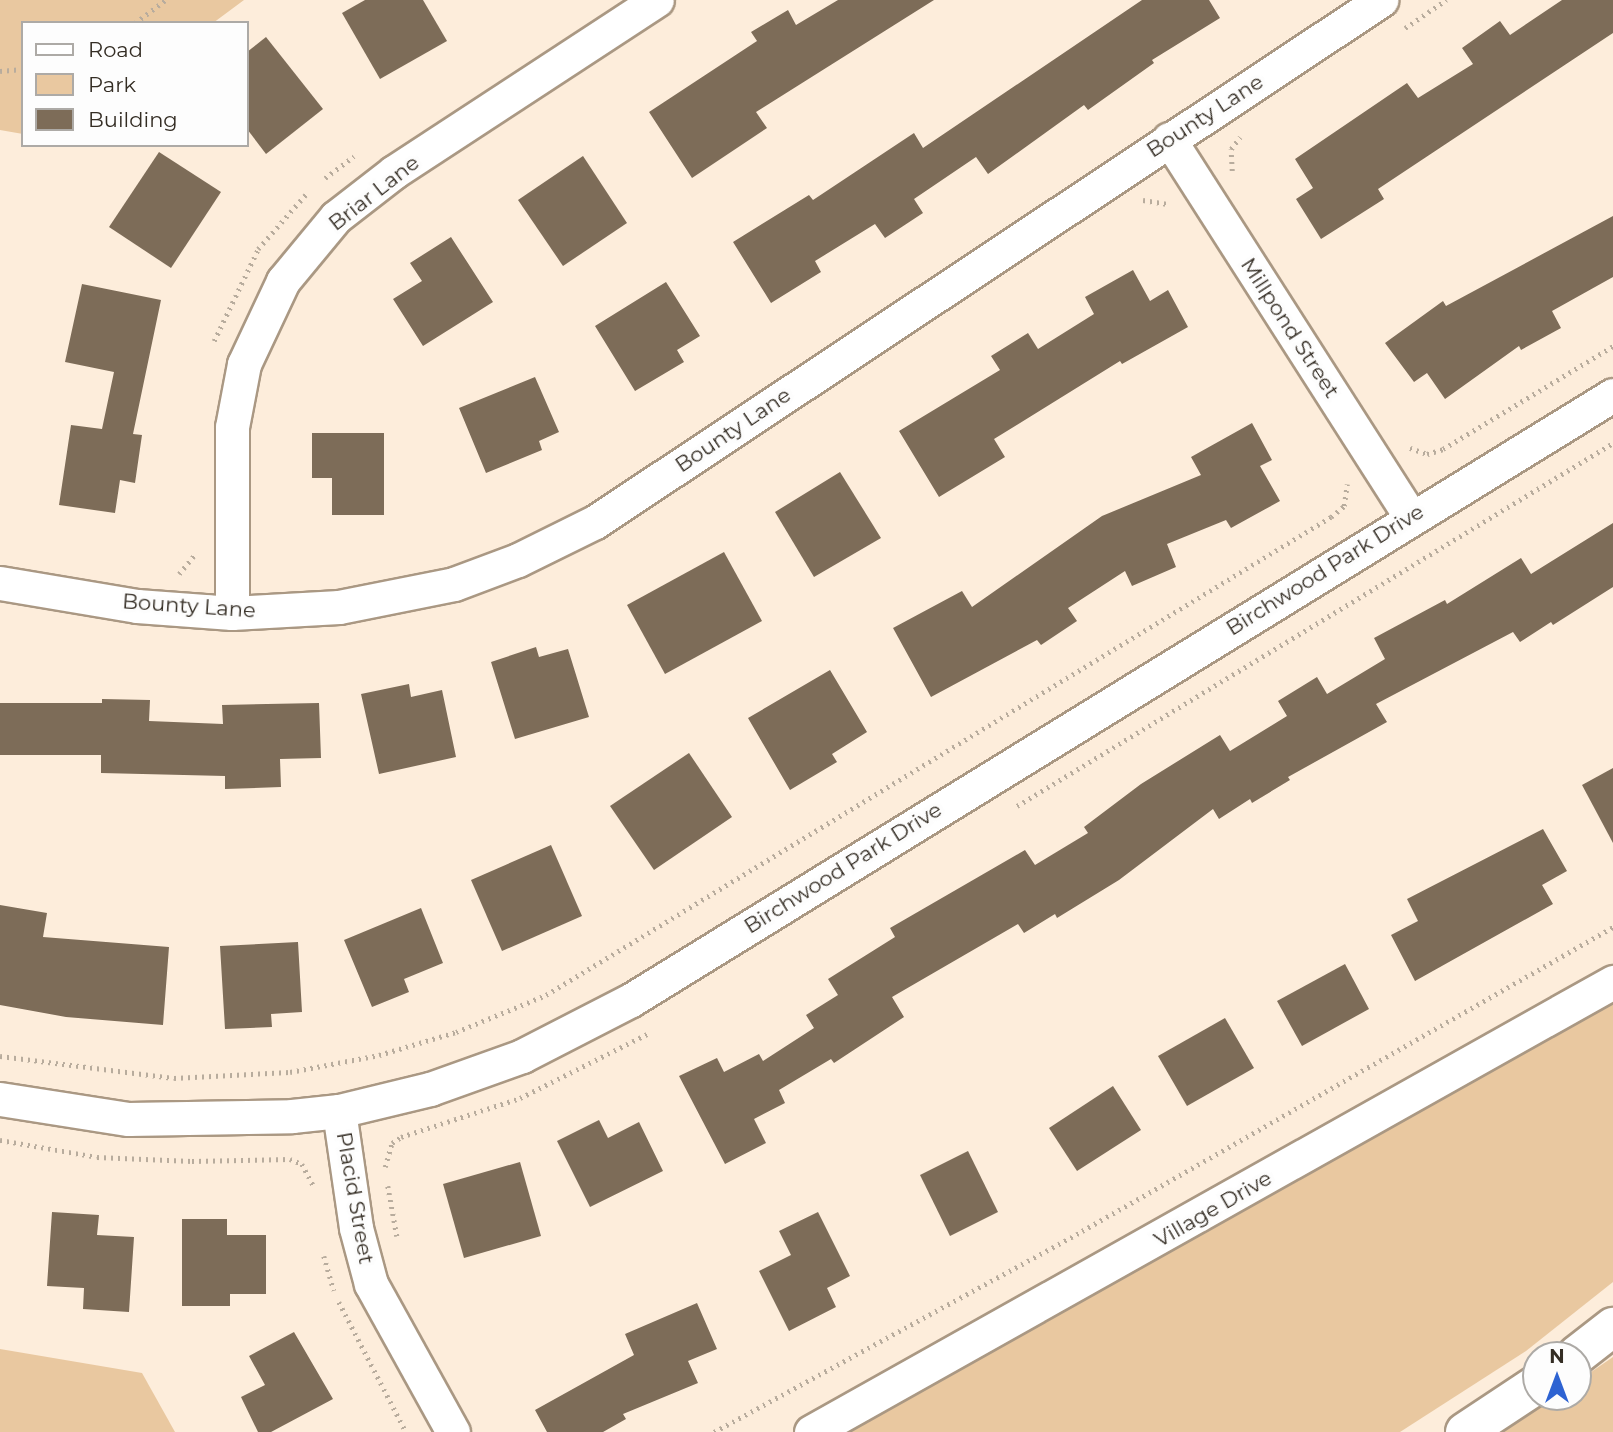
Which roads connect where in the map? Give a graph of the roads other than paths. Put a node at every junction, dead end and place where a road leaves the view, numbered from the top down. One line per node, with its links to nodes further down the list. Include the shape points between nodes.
1 (657, 0): 7 (street, Briar Lane, via 394,172 336,217 283,281 244,365 232,427)
2 (1381, 0): 3 (street, Bounty Lane)
3 (1169, 139): 5 (street, Millpond Street); 7 (street, Bounty Lane, via 595,522 518,560 453,584 339,607)
4 (1613, 395): 5 (street, Birchwood Park Drive)
5 (1411, 517): 10 (street, Birchwood Park Drive, via 631,1000 522,1056 430,1089)
6 (0, 583): 7 (street, Bounty Lane, via 137,606)
7 (232, 613)
8 (1613, 982): 15 (street, Village Drive)
9 (0, 1099): 10 (street, Birchwood Park Drive, via 128,1119)
10 (340, 1111): 14 (street, Placid Street, via 356,1228 371,1284)
11 (1613, 1327): 12 (main road)
12 (1592, 1343)
13 (1522, 1394): 16 (main road)
14 (453, 1432)
15 (811, 1432)
16 (1465, 1432)

